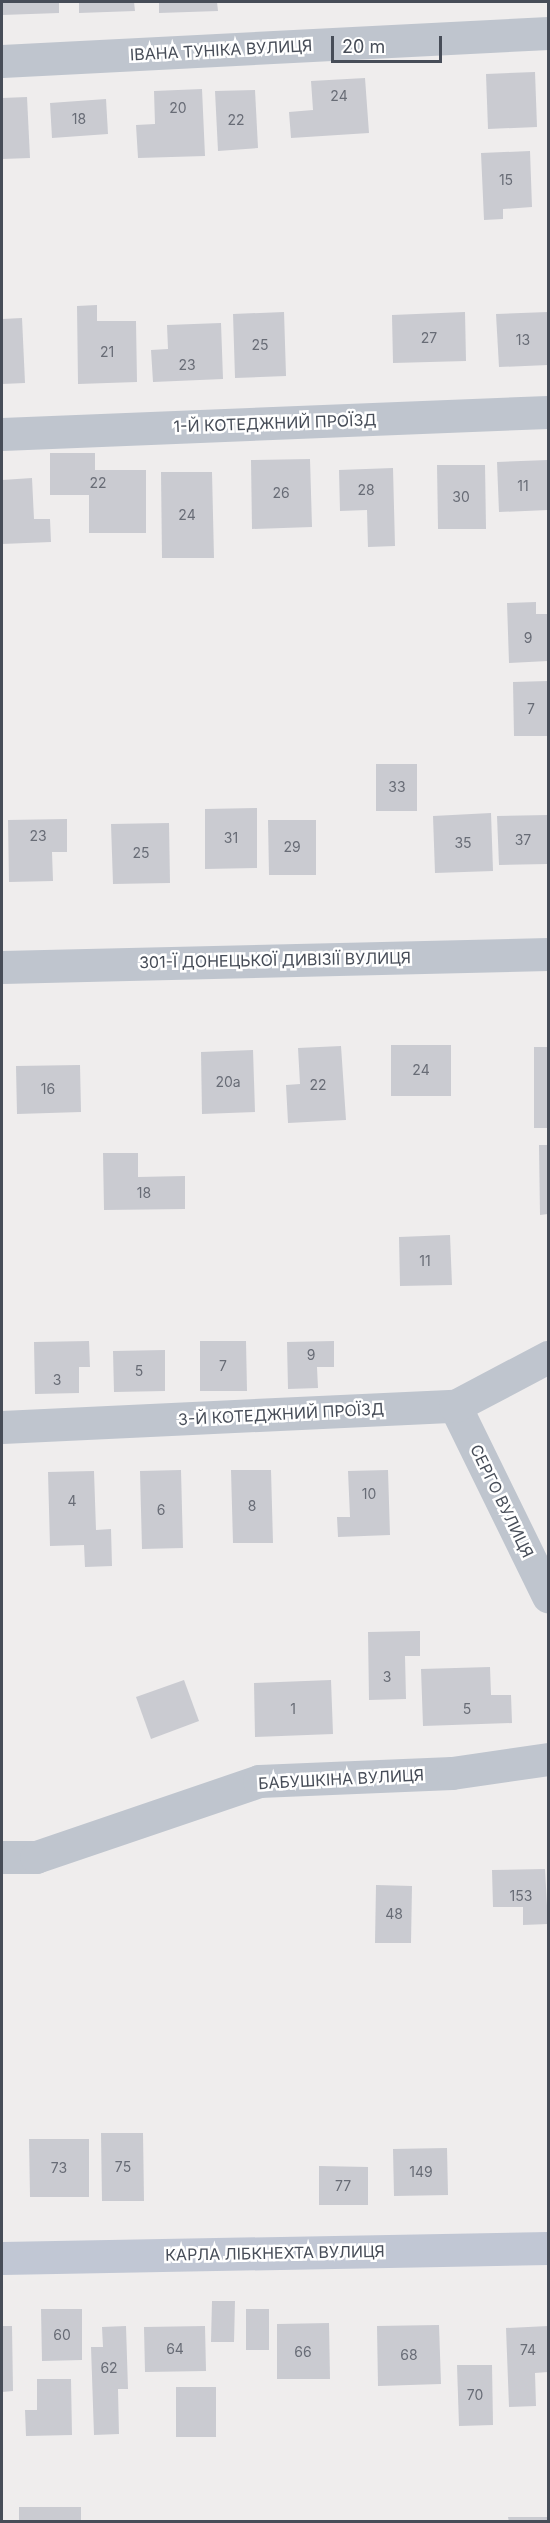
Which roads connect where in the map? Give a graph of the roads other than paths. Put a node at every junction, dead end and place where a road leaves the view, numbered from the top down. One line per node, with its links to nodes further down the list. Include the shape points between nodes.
1 (549, 33): 2 (street, ІВАНА ТУНІКА ВУЛИЦЯ)
2 (2, 61)
3 (549, 412): 4 (street, 1-Й КОТЕДЖНИЙ ПРОЇЗД)
4 (2, 434)
5 (549, 954): 6 (street, 301-Ї ДОНЕЦЬКОЇ ДИВІЗІЇ ВУЛИЦЯ)
6 (2, 967)
7 (549, 1357): 8 (street, 3-Й КОТЕДЖНИЙ ПРОЇЗД)
8 (455, 1406): 9 (street, 3-Й КОТЕДЖНИЙ ПРОЇЗД); 10 (street, СЕРГО ВУЛИЦЯ)
9 (2, 1427)
10 (549, 1596)
11 (549, 1760): 12 (street, БАБУШКІНА ВУЛИЦЯ, via 452,1773 260,1781 36,1857)
12 (2, 1857)
13 (549, 2248): 14 (street, КАРЛА ЛІБКНЕХТА ВУЛИЦЯ)
14 (2, 2258)

